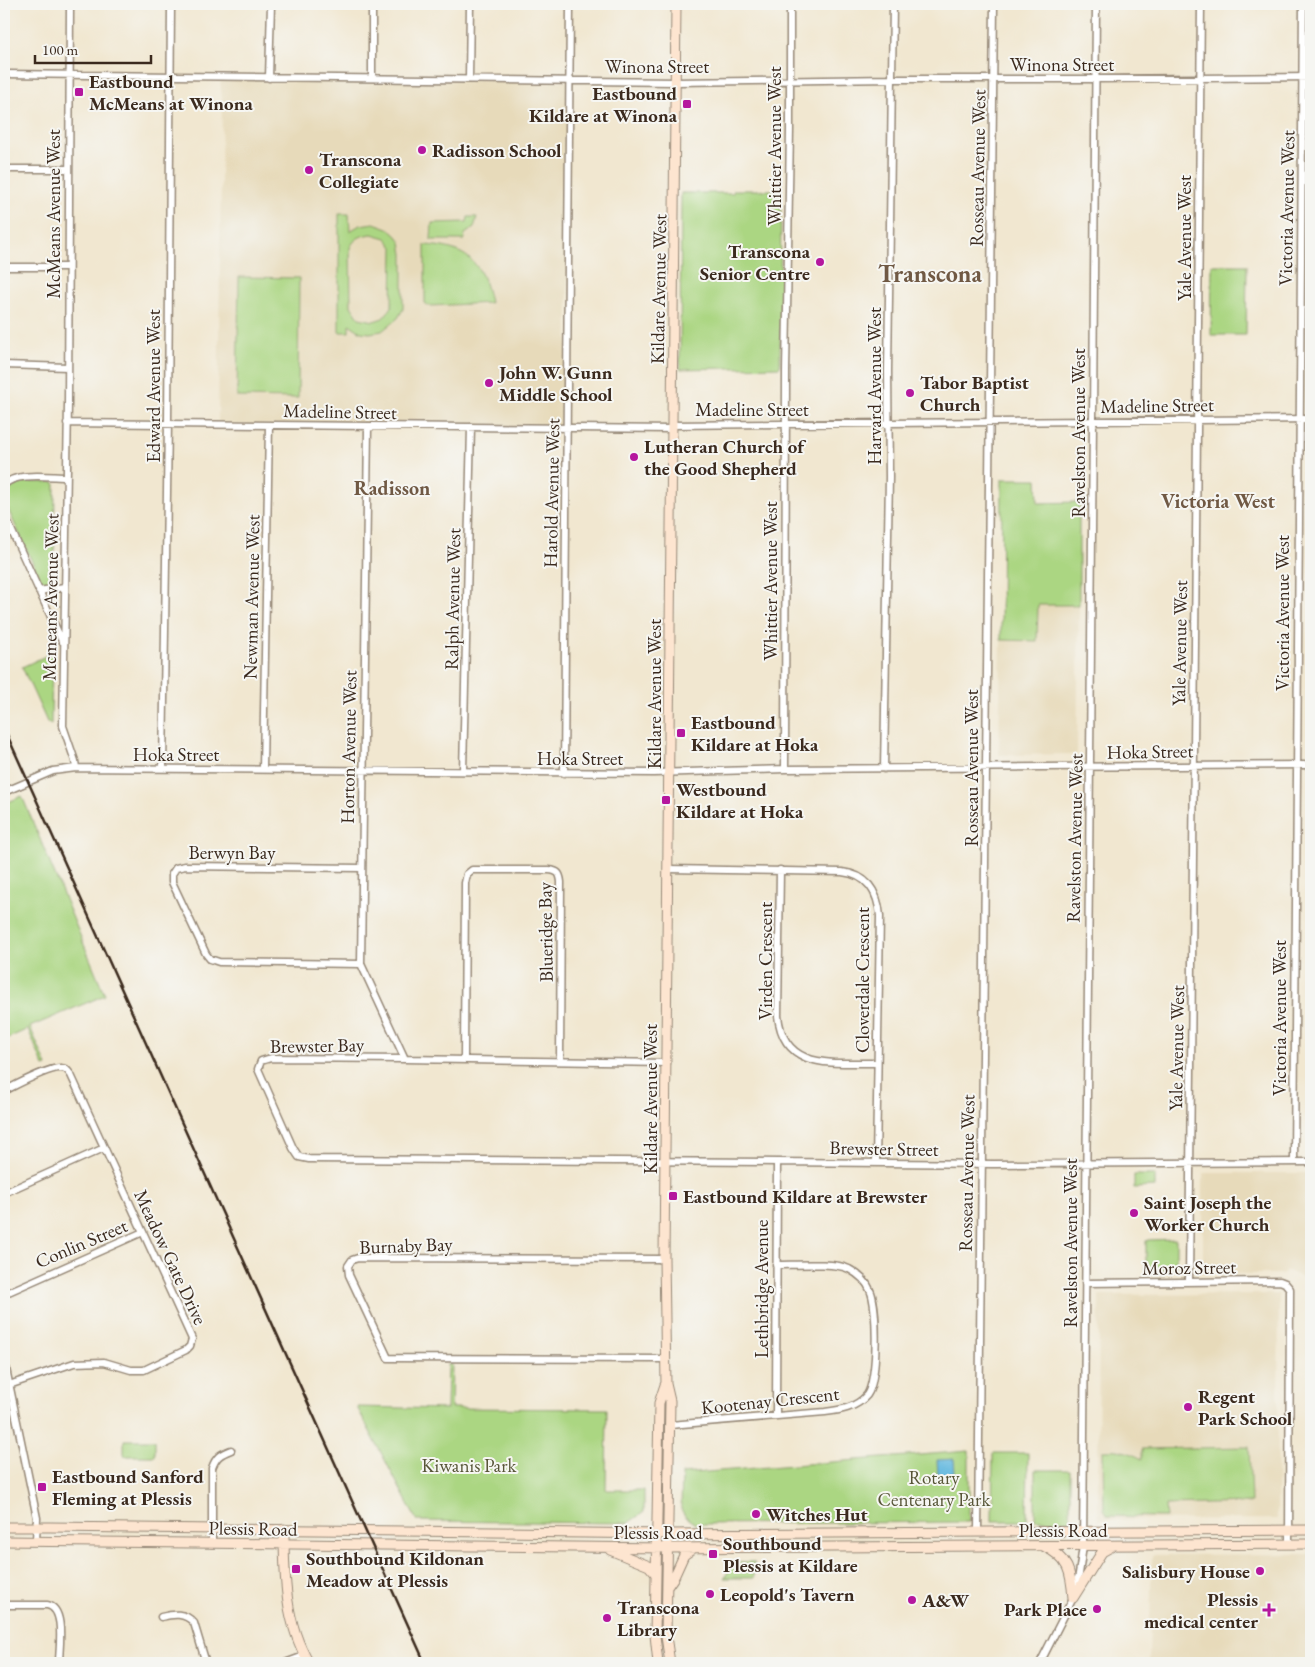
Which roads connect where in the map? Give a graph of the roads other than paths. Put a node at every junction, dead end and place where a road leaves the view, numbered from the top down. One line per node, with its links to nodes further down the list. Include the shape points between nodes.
1 (70, 4): 15 (street, McMeans Avenue West)
2 (171, 4): 16 (street, Edward Avenue West)
3 (271, 4): 19 (street)
4 (372, 4): 20 (street)
5 (470, 4): 23 (street)
6 (570, 4): 27 (street, Harold Avenue West)
7 (676, 4): 28 (main road, Kildare Avenue West)
8 (790, 4): 24 (street, Whittier Avenue West)
9 (893, 4): 21 (street, Harvard Avenue West)
10 (994, 4): 25 (street, Rosseau Avenue West)
11 (1096, 4): 26 (street, Ravelston Avenue West)
12 (1201, 4): 22 (street, Yale Avenue West)
13 (1303, 4): 17 (street, Victoria Avenue West)
14 (4, 74): 15 (street, Winona Street)
15 (69, 76): 16 (street, Winona Street); 30 (street, McMeans Avenue West)
16 (170, 76): 19 (street, Winona Street); 41 (street, Edward Avenue West)
17 (1302, 77): 18 (street, Winona Street); 22 (street, Winona Street); 37 (street, Victoria Avenue West)
18 (1311, 77)
19 (269, 78): 20 (street, Winona Street)
20 (372, 78): 23 (street, Winona Street)
21 (891, 78): 24 (street, Winona Street); 25 (street, Winona Street); 42 (street, Harvard Avenue West)
22 (1200, 78): 26 (street, Winona Street); 36 (street, Yale Avenue West)
23 (468, 79): 27 (street, Winona Street)
24 (789, 79): 28 (street, Winona Street); 44 (street, Whittier Avenue West)
25 (993, 79): 26 (street, Winona Street); 39 (street, Rosseau Avenue West)
26 (1095, 79): 38 (street, Ravelston Avenue West)
27 (569, 81): 28 (street, Winona Street); 48 (street, Harold Avenue West)
28 (676, 82): 47 (main road, Kildare Avenue West)
29 (4, 169): 30 (street)
30 (68, 169): 32 (street, McMeans Avenue West)
31 (4, 266): 32 (street)
32 (68, 267): 34 (street, McMeans Avenue West)
33 (4, 365): 34 (street)
34 (68, 367): 40 (street, McMeans Avenue West)
35 (1311, 419): 37 (street, Madeline Street)
36 (1197, 420): 37 (street, Madeline Street); 38 (street, Madeline Street); 57 (street, Yale Avenue West)
37 (1298, 420): 55 (street, Victoria Avenue West)
38 (1093, 421): 39 (street, Madeline Street); 58 (street, Ravelston Avenue West)
39 (990, 422): 42 (street, Madeline Street); 61 (street, Rosseau Avenue West)
40 (67, 423): 41 (street, Madeline Street); 49 (street, Mcmeans Avenue West)
41 (168, 423): 43 (street, Madeline Street); 60 (street, Edward Avenue West)
42 (888, 423): 44 (street, Madeline Street); 64 (street, Harvard Avenue West)
43 (269, 425): 45 (street, Madeline Street); 62 (street, Newman Avenue West)
44 (786, 425): 47 (street, Madeline Street); 63 (street, Whittier Avenue West)
45 (368, 427): 46 (street, Madeline Street); 65 (street, Horton Avenue West)
46 (471, 427): 48 (street, Madeline Street); 66 (street, Ralph Avenue West)
47 (672, 427): 48 (street, Madeline Street); 67 (main road, Kildare Avenue West)
48 (567, 428): 68 (street, Harold Avenue West)
49 (66, 477): 50 (street, via 13,478); 52 (street, Mcmeans Avenue West)
50 (4, 485)
51 (4, 514): 53 (street)
52 (64, 587): 53 (street); 54 (street, Mcmeans Avenue West)
53 (39, 591): 54 (street)
54 (64, 644): 59 (street, Mcmeans Avenue West, via 63,726)
55 (1296, 765): 56 (street, Hoka Street); 57 (street, Hoka Street); 84 (street, Victoria Avenue West)
56 (1311, 765)
57 (1194, 766): 58 (street, Hoka Street); 83 (street, Yale Avenue West)
58 (1090, 767): 61 (street, Hoka Street); 88 (street, Ravelston Avenue West)
59 (76, 768): 60 (street, Hoka Street); 69 (street, Hoka Street, via 53,771)
60 (163, 768): 62 (street, Hoka Street)
61 (986, 768): 64 (street, Hoka Street); 87 (street, Rosseau Avenue West)
62 (263, 769): 65 (street, Hoka Street)
63 (785, 769): 64 (street, Hoka Street); 67 (street, Hoka Street)
64 (884, 769)
65 (363, 770): 66 (street, Hoka Street); 70 (street, Horton Avenue West)
66 (463, 771): 68 (street, Hoka Street)
67 (670, 772): 68 (street, Hoka Street); 71 (main road, Kildare Avenue West)
68 (564, 773)
69 (4, 792)
70 (361, 868): 73 (street, Horton Avenue West); 73 (street, Berwyn Bay, via 185,866 176,868 172,882 210,960)
71 (668, 869): 72 (street, Cloverdale Crescent); 77 (main road, Kildare Avenue West)
72 (780, 870): 78 (street, Virden Crescent, via 778,1016 779,1030 785,1043 796,1053 813,1060); 78 (street, Cloverdale Crescent, via 852,873 860,876 872,889 880,916)
73 (361, 964): 74 (street, Horton Avenue West)
74 (405, 1059): 75 (street, Brewster Bay); 81 (street, Brewster Bay, via 271,1058 261,1060 258,1069 293,1148 299,1157 309,1160)
75 (464, 1060): 76 (street, Brewster Bay); 76 (street, Blueridge Bay, via 467,874 472,870 549,870 557,871 562,882)
76 (560, 1062): 77 (street, Brewster Bay)
77 (667, 1063): 81 (main road, Kildare Avenue West)
78 (877, 1063): 86 (street, Cloverdale Crescent)
79 (4, 1091): 80 (street, Meadow Gate Drive, via 50,1070 67,1070)
80 (104, 1148): 89 (street); 90 (street, Meadow Gate Drive)
81 (666, 1161): 82 (street, Brewster Street); 91 (main road, Kildare Avenue West)
82 (777, 1162): 86 (street, Brewster Street); 92 (street, Lethbridge Avenue)
83 (1190, 1162): 84 (street, Brewster Street); 88 (street, Brewster Street); 93 (street, Yale Avenue West)
84 (1294, 1162): 85 (street, Brewster Street)
85 (1311, 1162)
86 (876, 1163): 87 (street, Brewster Street)
87 (981, 1164): 88 (street, Brewster Street); 109 (street, Rosseau Avenue West)
88 (1085, 1164): 94 (street, Ravelston Avenue West)
89 (4, 1193)
90 (143, 1232): 95 (street, Conlin Street); 99 (street, Meadow Gate Drive, via 190,1334 190,1346 144,1370 131,1370 104,1362 74,1363)
91 (664, 1259): 96 (main road, Kildare Avenue West); 96 (street, Burnaby Bay, via 358,1258 348,1266 388,1358)
92 (776, 1265): 100 (street, Lethbridge Avenue); 100 (street, Kootenay Crescent, via 834,1265 848,1268 864,1279 875,1303 875,1360 872,1385 867,1395 856,1404 826,1412)
93 (1189, 1282): 94 (street, Moroz Street); 107 (street, Moroz Street, via 1280,1281 1290,1289)
94 (1085, 1283): 110 (street, Ravelston Avenue West)
95 (4, 1294)
96 (665, 1360): 98 (main road, Kildare Avenue West)
97 (4, 1363): 99 (street)
98 (666, 1384): 101 (main road, Kildare Avenue West); 111 (main road, Kildare Avenue West, via 659,1403)
99 (9, 1385): 104 (street)
100 (776, 1416): 101 (street, Kootenay Crescent)
101 (670, 1425): 112 (main road, Kildare Avenue West)
102 (231, 1450): 105 (street, via 220,1454 212,1468)
103 (4, 1527): 104 (main road, Plessis Road)
104 (37, 1528): 105 (main road, Plessis Road); 114 (street)
105 (211, 1528): 106 (main road, Plessis Road); 115 (street)
106 (284, 1529): 111 (main road, Plessis Road); 118 (main road)
107 (1288, 1530): 108 (main road, Plessis Road); 110 (main road, Plessis Road); 116 (street)
108 (1311, 1530)
109 (978, 1532): 110 (main road, Plessis Road); 112 (main road, Plessis Road)
110 (1082, 1532): 120 (street, Ravelston Avenue West)
111 (656, 1534): 112 (main road, Plessis Road); 123 (main road, Kildare Avenue West)
112 (668, 1534): 124 (main road, Kildare Avenue West)
113 (4, 1541): 114 (main road, Plessis Road)
114 (36, 1541): 115 (main road, Plessis Road)
115 (212, 1544): 118 (main road, Plessis Road)
116 (1289, 1544): 117 (main road, Plessis Road); 121 (main road, Plessis Road)
117 (1311, 1544)
118 (284, 1545): 122 (main road, Plessis Road); 131 (main road, via 288,1602)
119 (1040, 1545): 120 (main road, Plessis Road); 125 (main road, Plessis Road); 128 (main road, via 1066,1562)
120 (1083, 1546): 121 (main road, Plessis Road); 128 (street, Ravelston Avenue West)
121 (1116, 1546): 128 (main road, via 1102,1552)
122 (605, 1548): 123 (main road, Plessis Road); 126 (main road, via 649,1566)
123 (656, 1548): 124 (main road, Plessis Road); 126 (main road, Kildare Avenue West)
124 (668, 1548): 125 (main road, Plessis Road); 127 (main road, Kildare Avenue West)
125 (694, 1548): 127 (main road, via 684,1555)
126 (655, 1573): 135 (main road, Kildare Avenue West)
127 (667, 1588): 136 (main road, Kildare Avenue West, via 666,1636)
128 (1074, 1598): 137 (street, Ravelston Avenue West)
129 (4, 1605): 132 (street, via 47,1605 56,1609 60,1620)
130 (161, 1617): 133 (street, via 177,1613 190,1618)
131 (306, 1660): 134 (street)
132 (58, 1663)
133 (206, 1663)
134 (286, 1663)
135 (658, 1663)
136 (670, 1663)
137 (1040, 1663)

